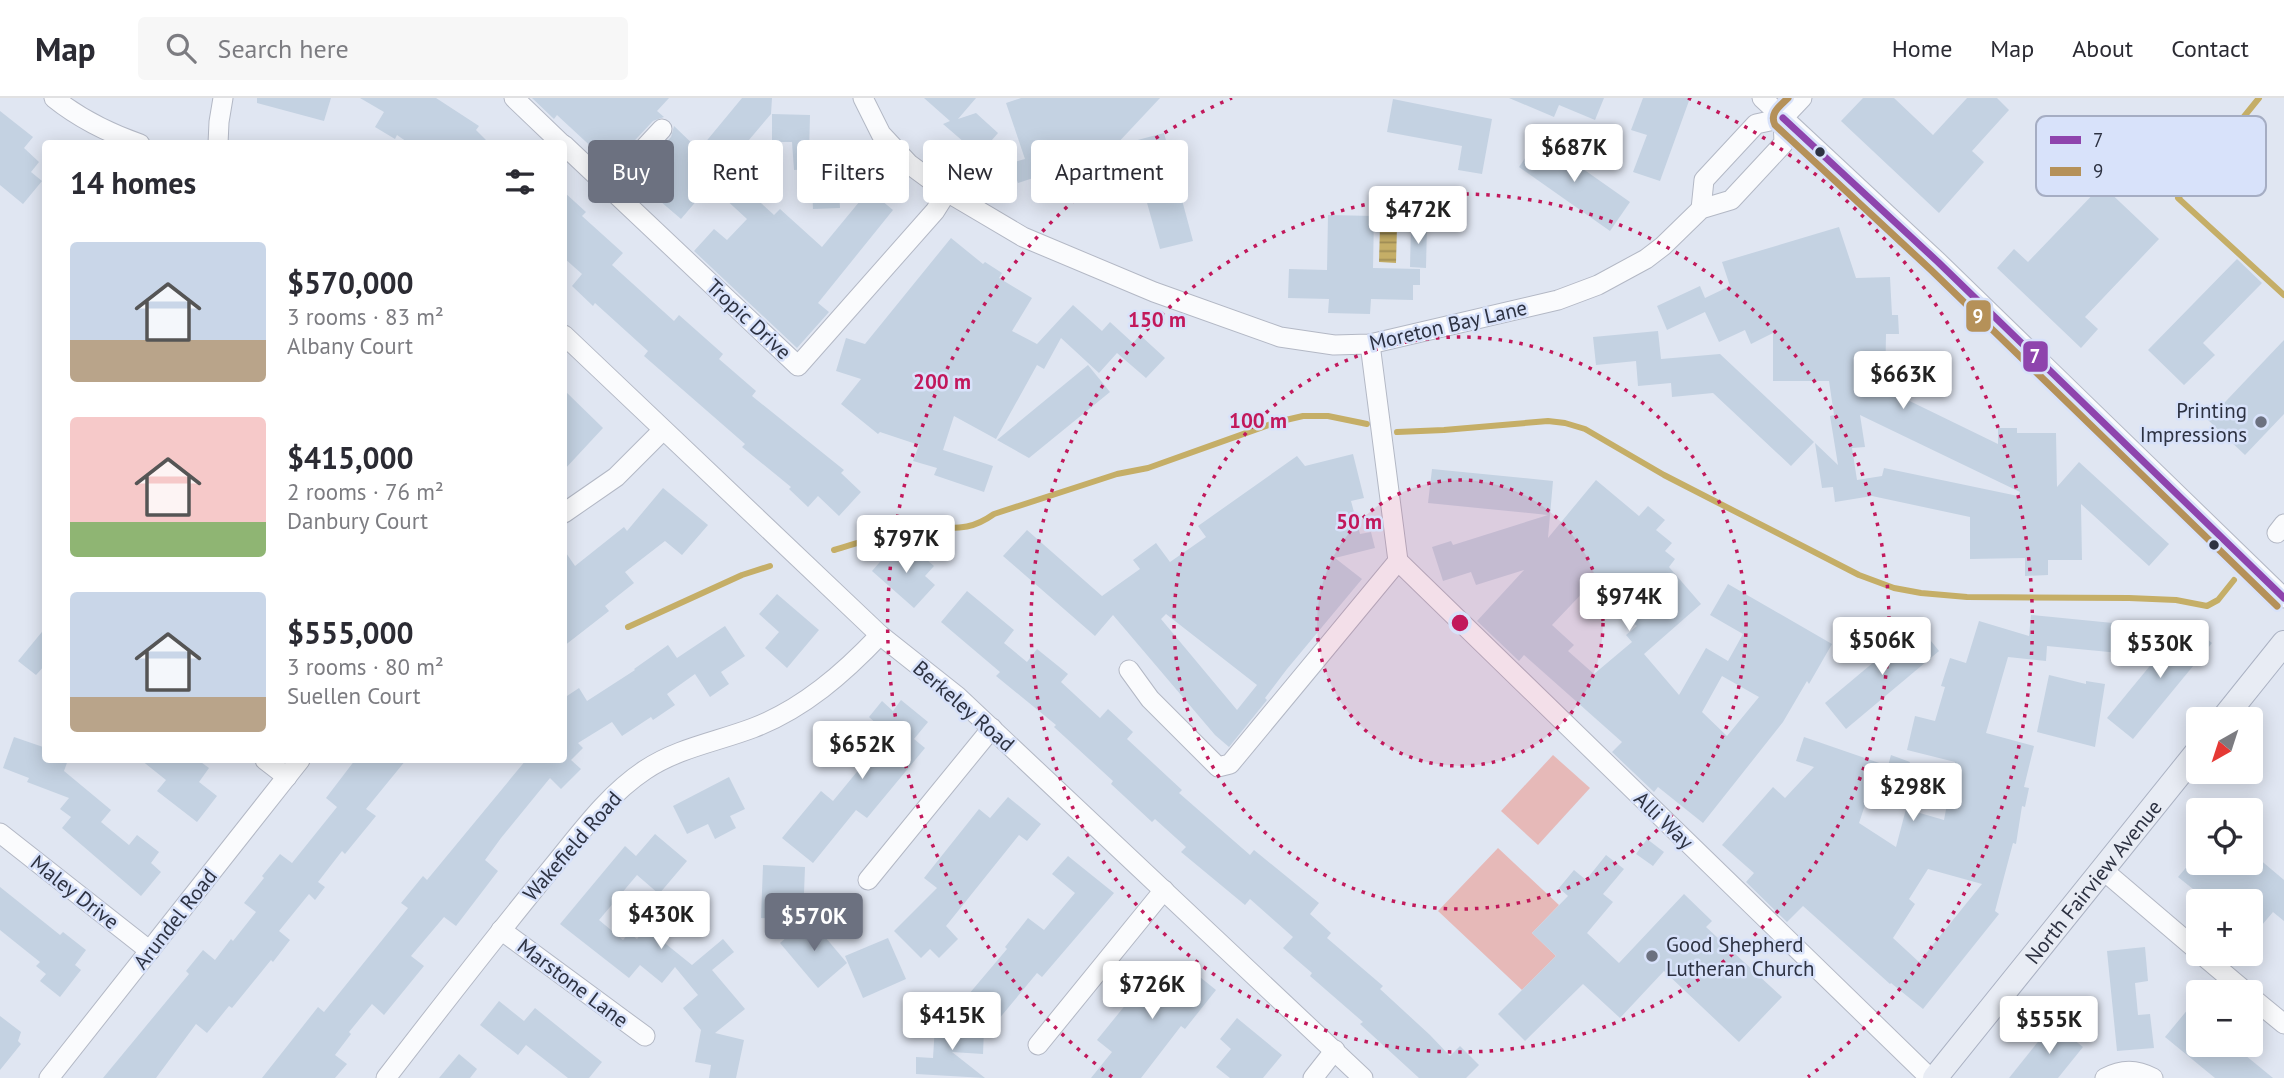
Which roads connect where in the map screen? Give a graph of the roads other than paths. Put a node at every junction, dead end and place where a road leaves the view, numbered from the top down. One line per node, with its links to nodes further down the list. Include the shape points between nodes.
1 (54, 98): 9 (street, via 94,125)
2 (223, 98): 10 (street)
3 (513, 98): 11 (street, Tropic Drive)
4 (863, 98): 15 (street, Moreton Bay Lane, via 881,134)
5 (1762, 98): 7 (street)
6 (1802, 98): 7 (street)
7 (1783, 118): 19 (street, via 1756,124 1704,180); 19 (street, Moreton Bay Lane, via 1784,143 1731,200); 25 (street)
8 (662, 129): 12 (street)
9 (131, 140)
10 (218, 140)
11 (559, 140)
12 (652, 140)
13 (567, 148): 14 (street, Tropic Drive)
14 (588, 168)
15 (923, 174)
16 (625, 203): 17 (street, Tropic Drive, via 798,366)
17 (940, 203)
18 (966, 203): 21 (street, Moreton Bay Lane, via 1023,237 1257,329 1334,345)
19 (1701, 209): 21 (street, Moreton Bay Lane, via 1646,259 1598,285 1558,300)
20 (567, 338): 22 (street, Berkeley Road)
21 (1370, 344): 24 (street)
22 (663, 430): 23 (street, via 616,477); 26 (street, Berkeley Road)
23 (567, 511)
24 (1398, 561): 28 (street, via 1230,764 1218,767 1150,699); 53 (street, Alli Way)
25 (2284, 598)
26 (880, 635): 30 (street, Berkeley Road); 39 (street, Wakefield Road, via 848,668 788,710 754,727 673,753 635,778 597,813)
27 (2284, 643): 29 (main road)
28 (1129, 670)
29 (2233, 707)
30 (992, 728): 37 (street); 38 (street, Berkeley Road)
31 (269, 763): 34 (street)
32 (298, 763): 34 (street, Arundel Road)
33 (2186, 766): 36 (main road, North Fairview Avenue)
34 (287, 777): 41 (street, Arundel Road)
35 (0, 833): 41 (street, Maley Drive)
36 (2103, 870): 40 (street); 53 (main road, North Fairview Avenue)
37 (868, 880)
38 (1164, 890): 47 (street); 48 (street, Berkeley Road)
39 (501, 930): 46 (street, Marstone Lane); 50 (street, Wakefield Road)
40 (2186, 940)
41 (150, 951): 49 (street, Arundel Road)
42 (2216, 966): 43 (street)
43 (2232, 980)
44 (2263, 1007): 45 (street)
45 (2284, 1024)
46 (645, 1037)
47 (1038, 1045)
48 (1335, 1050): 51 (street); 52 (street, Berkeley Road)
49 (49, 1078)
50 (386, 1078)
51 (1313, 1078)
52 (1363, 1078)
53 (1932, 1078)
54 (2105, 1078): 55 (street, via 2119,1071)
55 (2153, 1078)

